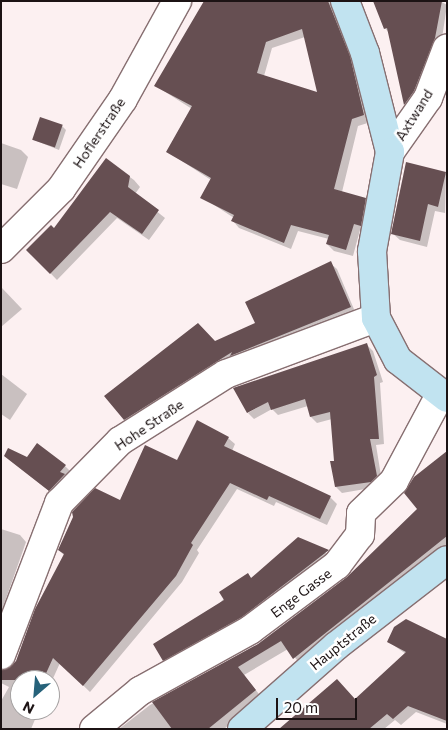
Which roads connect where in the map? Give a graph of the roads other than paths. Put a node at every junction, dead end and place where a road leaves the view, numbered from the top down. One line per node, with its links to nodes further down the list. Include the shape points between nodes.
1 (177, 1): 5 (street, Hoflerstraße, via 123,99 61,189)
2 (345, 1): 4 (street, via 365,53)
3 (447, 48): 4 (street, Axtwand, via 428,98)
4 (390, 152): 6 (street, via 372,251)
5 (1, 249)
6 (376, 318): 7 (street, via 398,360); 9 (street, Hohe Straße, via 226,374 120,441 59,503)
7 (443, 397): 10 (street, Enge Gasse, via 394,481 361,513 360,535 338,565 250,630 140,691)
8 (447, 560): 11 (street, Hauptstraße, via 336,646)
9 (1, 655)
10 (94, 729)
11 (242, 729)

